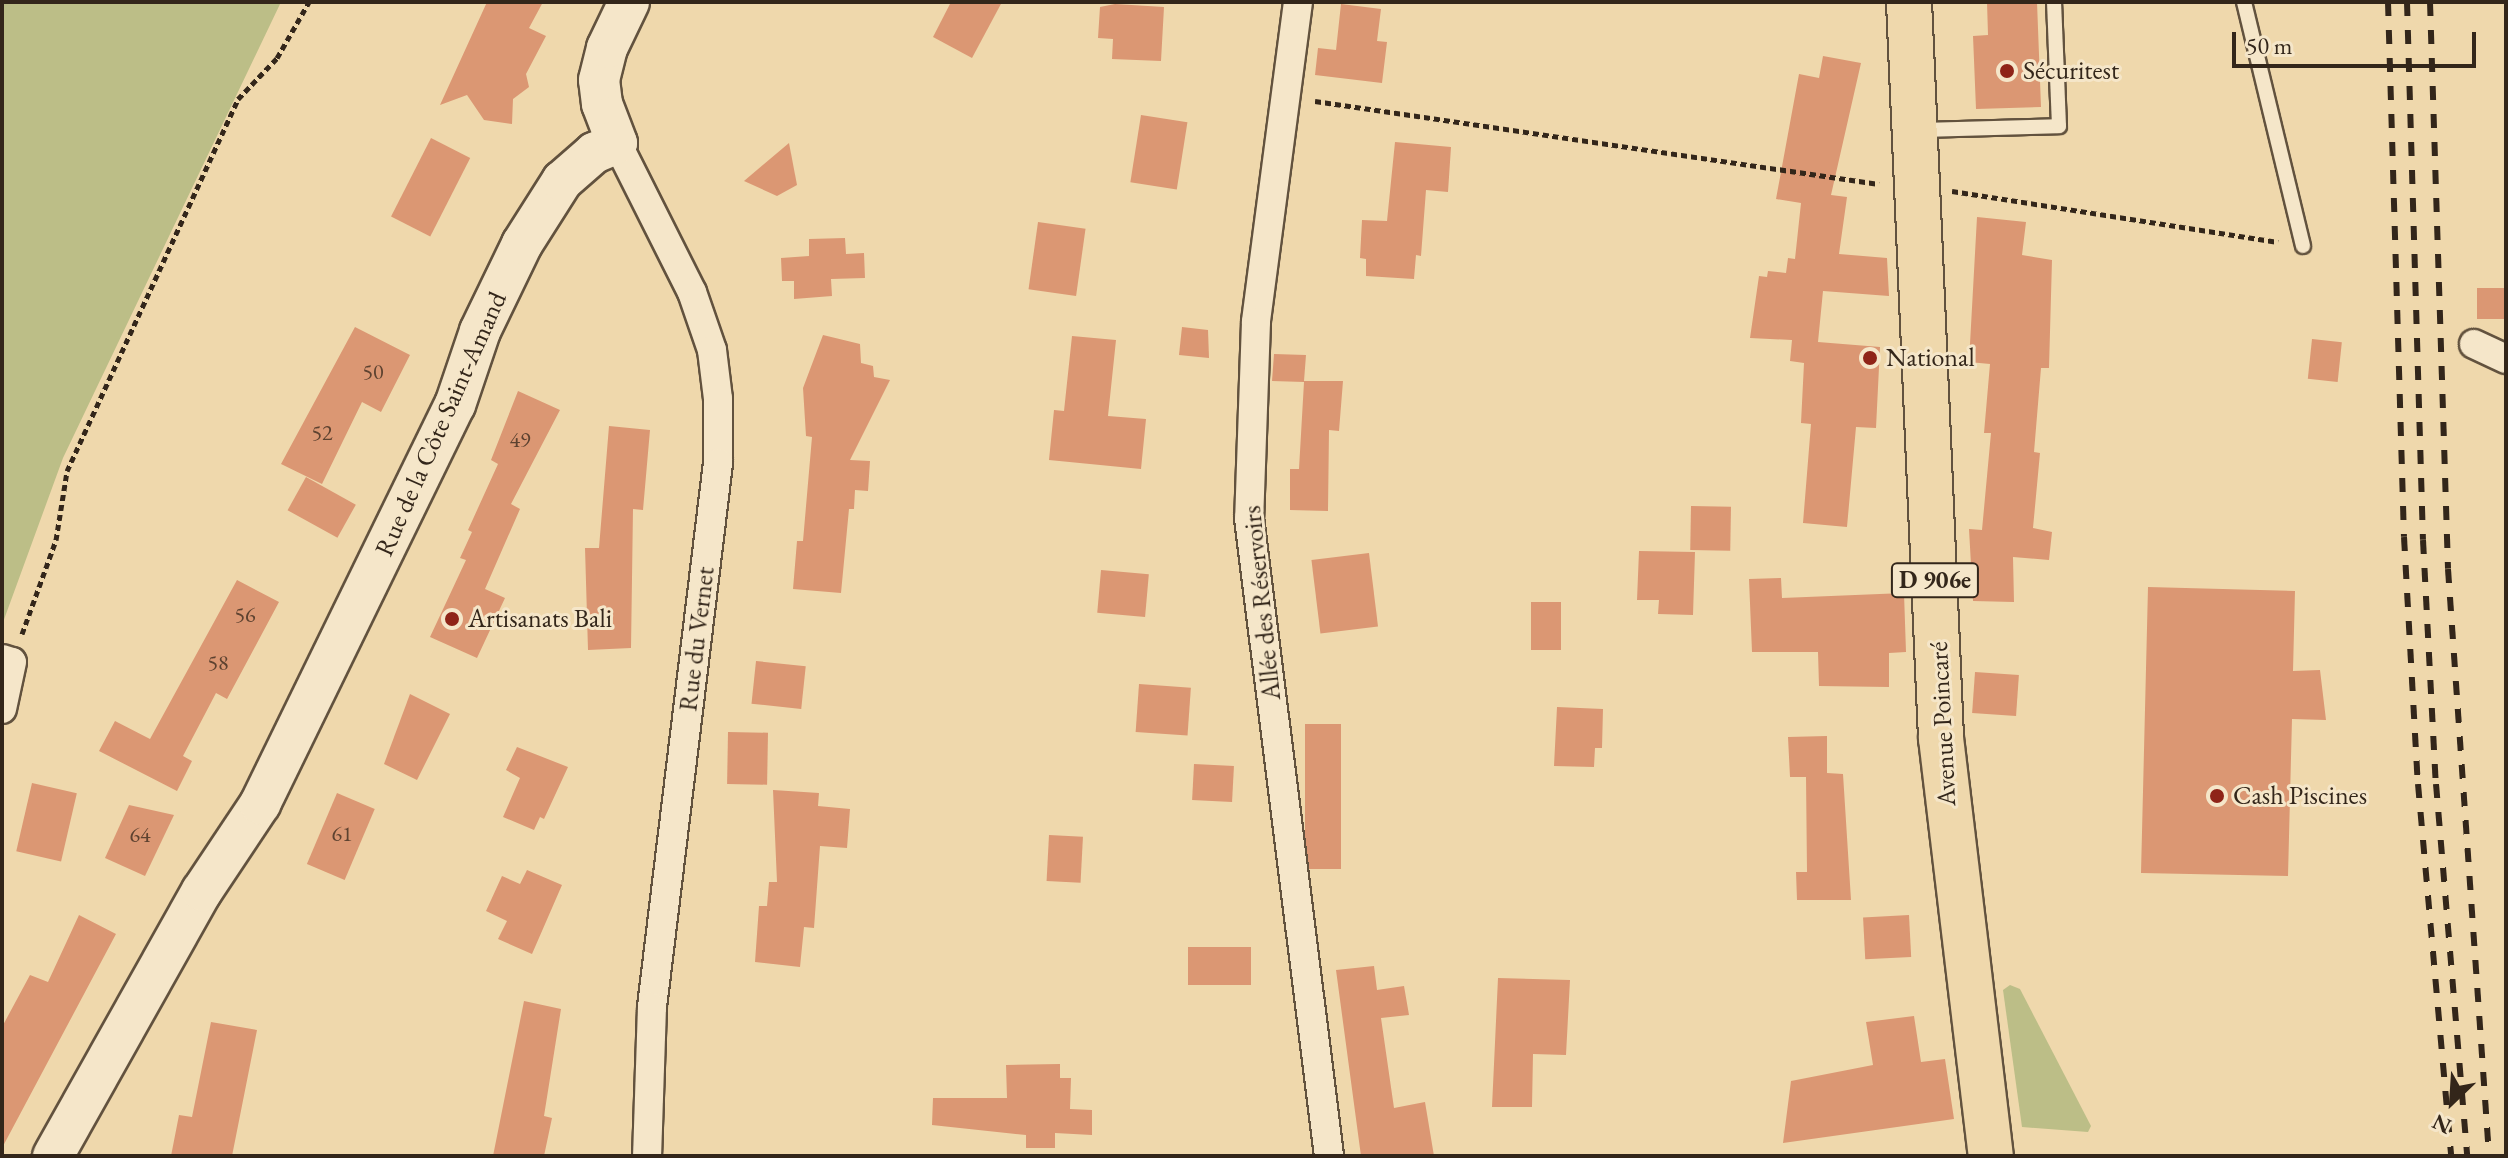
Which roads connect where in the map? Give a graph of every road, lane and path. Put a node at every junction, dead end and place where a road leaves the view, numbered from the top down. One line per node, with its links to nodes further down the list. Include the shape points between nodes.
1 (309, 2): 14 (path, via 277,58 238,99 67,471 56,540)
2 (629, 2): 9 (main road, via 607,48 599,80)
3 (1298, 2): 7 (street, Allée des Réservoirs)
4 (1909, 2): 8 (main road, Avenue Poincaré / D 906e)
5 (2054, 2): 8 (lane, via 2059,126)
6 (2244, 2): 11 (lane)
7 (1287, 96): 10 (path, via 1889,185); 20 (street, Allée des Réservoirs, via 1256,322 1249,518)
8 (1915, 130): 10 (main road, Avenue Poincaré / D 906e)
9 (617, 143): 16 (main road, Rue de la Côte Saint-Amand, via 594,153 562,181 522,244 480,331 455,405 345,634 260,804 202,891); 19 (street, Rue du Vernet, via 692,292 712,350 718,399 718,463 652,1007)
10 (1917, 182): 11 (path); 21 (main road, Avenue Poincaré / D 906e, via 1941,738)
11 (2303, 246)
12 (2474, 344): 13 (street)
13 (2506, 359)
14 (7, 660): 15 (street)
15 (2, 709)
16 (175, 944): 17 (main road, Rue de la Côte Saint-Amand); 18 (main road, Rue de la Côte Saint-Amand, via 141,1041)
17 (53, 1156)
18 (80, 1156)
19 (647, 1156)
20 (1329, 1156)
21 (1991, 1156)

